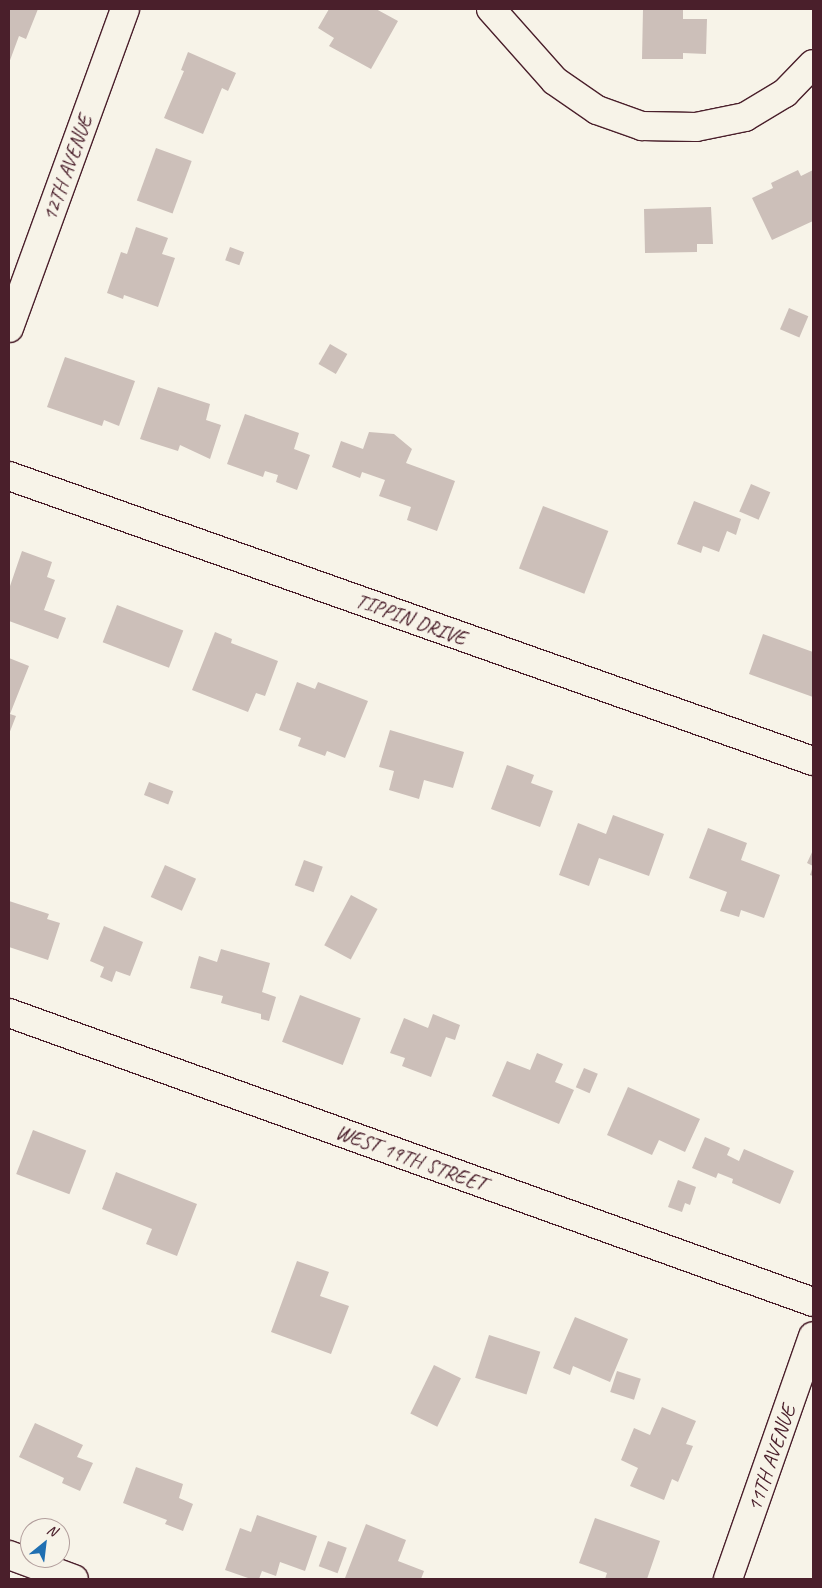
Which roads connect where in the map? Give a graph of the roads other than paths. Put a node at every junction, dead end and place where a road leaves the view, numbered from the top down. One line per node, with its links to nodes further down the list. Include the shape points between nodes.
1 (125, 9): 4 (street, 12TH AVENUE)
2 (491, 9): 3 (street, via 555,81 598,110 642,126 696,127 745,117 785,93)
3 (813, 64)
4 (9, 328)
5 (9, 476): 6 (street, TIPPIN DRIVE)
6 (813, 761)
7 (9, 1013): 8 (street, WEST 19TH STREET)
8 (813, 1302)
9 (813, 1336): 12 (street, 11TH AVENUE)
10 (9, 1555): 11 (street)
11 (74, 1579)
12 (728, 1579)

